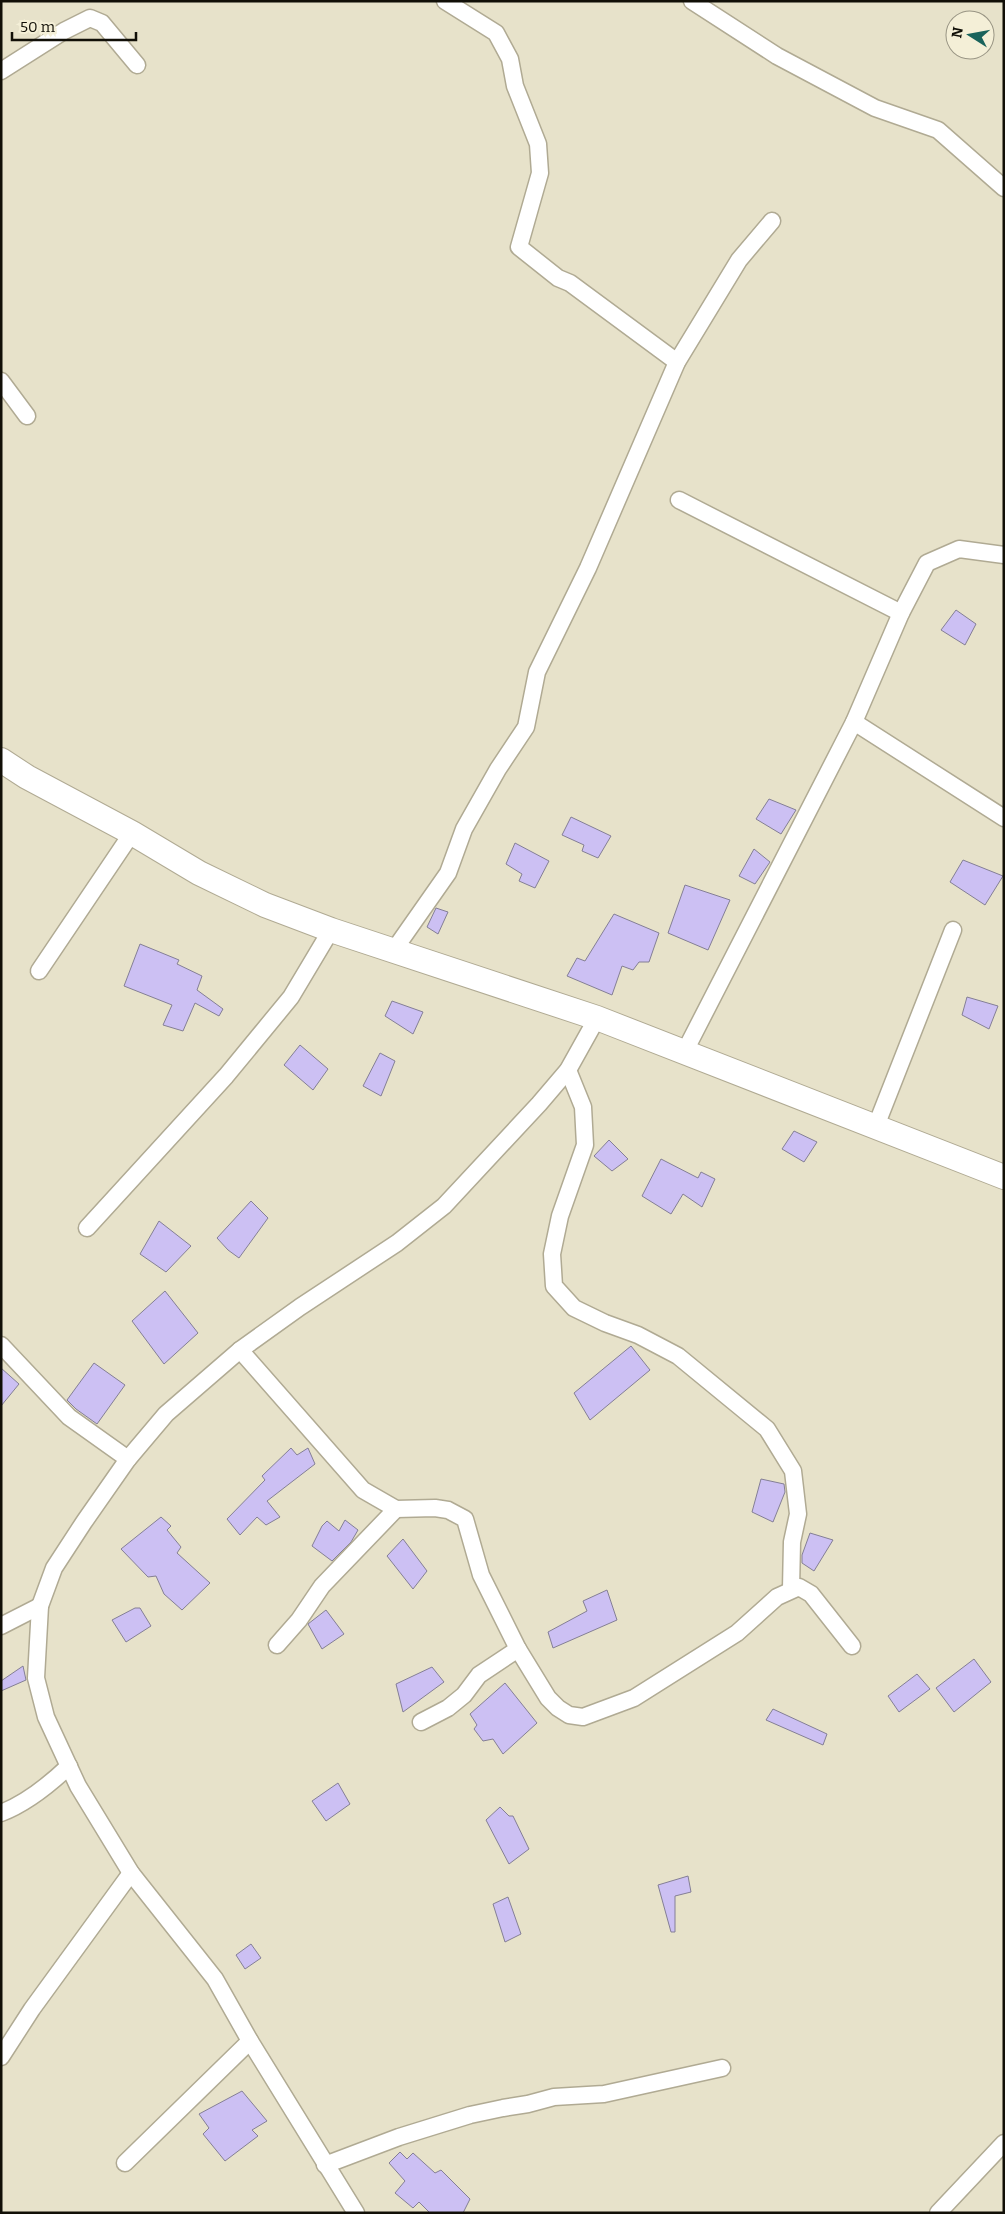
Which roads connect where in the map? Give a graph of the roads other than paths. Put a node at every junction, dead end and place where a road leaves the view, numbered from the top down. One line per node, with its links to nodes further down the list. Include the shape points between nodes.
1 (445, 1): 7 (street, via 496,33 510,59 515,86 538,144 540,173 519,247)
2 (692, 1): 5 (street, via 777,56 875,108 938,130)
3 (136, 65): 4 (street, via 102,23 90,18)
4 (1, 71)
5 (1004, 188)
6 (772, 221): 7 (street, via 739,260)
7 (677, 362): 19 (street, via 588,568 537,672 526,727 464,829 448,873)
8 (1, 381): 9 (street)
9 (27, 416)
10 (679, 500): 12 (street)
11 (1004, 555): 12 (street, via 959,549 928,563)
12 (901, 613): 13 (street)
13 (854, 722): 15 (street); 22 (street)
14 (1, 760): 16 (main road)
15 (1004, 818)
16 (132, 832): 17 (main road, via 225,887); 20 (street)
17 (331, 930): 19 (main road); 26 (street, via 291,997 238,1062)
18 (953, 930): 24 (street)
19 (394, 950): 21 (main road)
20 (39, 971)
21 (597, 1018): 22 (main road); 23 (street)
22 (685, 1051): 24 (main road)
23 (568, 1070): 28 (street, via 444,1206 397,1243); 31 (street, via 583,1107 584,1145 560,1216 552,1254 554,1286 574,1308 678,1356 767,1429 794,1471 798,1514 792,1542)
24 (876, 1126): 25 (main road)
25 (1004, 1177)
26 (87, 1228)
27 (1, 1345): 29 (street, via 69,1417)
28 (240, 1350): 29 (street, via 166,1414); 30 (street, via 363,1490)
29 (128, 1459): 32 (street, via 54,1568)
30 (396, 1509): 34 (street, via 322,1586 300,1620); 36 (street, via 436,1508 465,1519 481,1575)
31 (791, 1589): 35 (street, via 799,1587 812,1594); 36 (street, via 777,1597 738,1632 634,1698 584,1717 570,1715 548,1698)
32 (40, 1606): 33 (street); 38 (street, via 36,1678 46,1717)
33 (1, 1626)
34 (277, 1645)
35 (852, 1646)
36 (518, 1650): 37 (street, via 479,1675 464,1695 448,1708)
37 (421, 1722)
38 (69, 1766): 39 (street, via 49,1785); 40 (street)
39 (1, 1813)
40 (132, 1873): 41 (street, via 215,1979); 42 (street, via 32,2008)
41 (250, 2041): 45 (street); 46 (street)
42 (1, 2057)
43 (722, 2068): 46 (street, via 604,2094 554,2097 470,2116 399,2137)
44 (1004, 2143): 48 (street)
45 (125, 2163)
46 (325, 2165): 47 (street)
47 (356, 2213)
48 (938, 2213)

